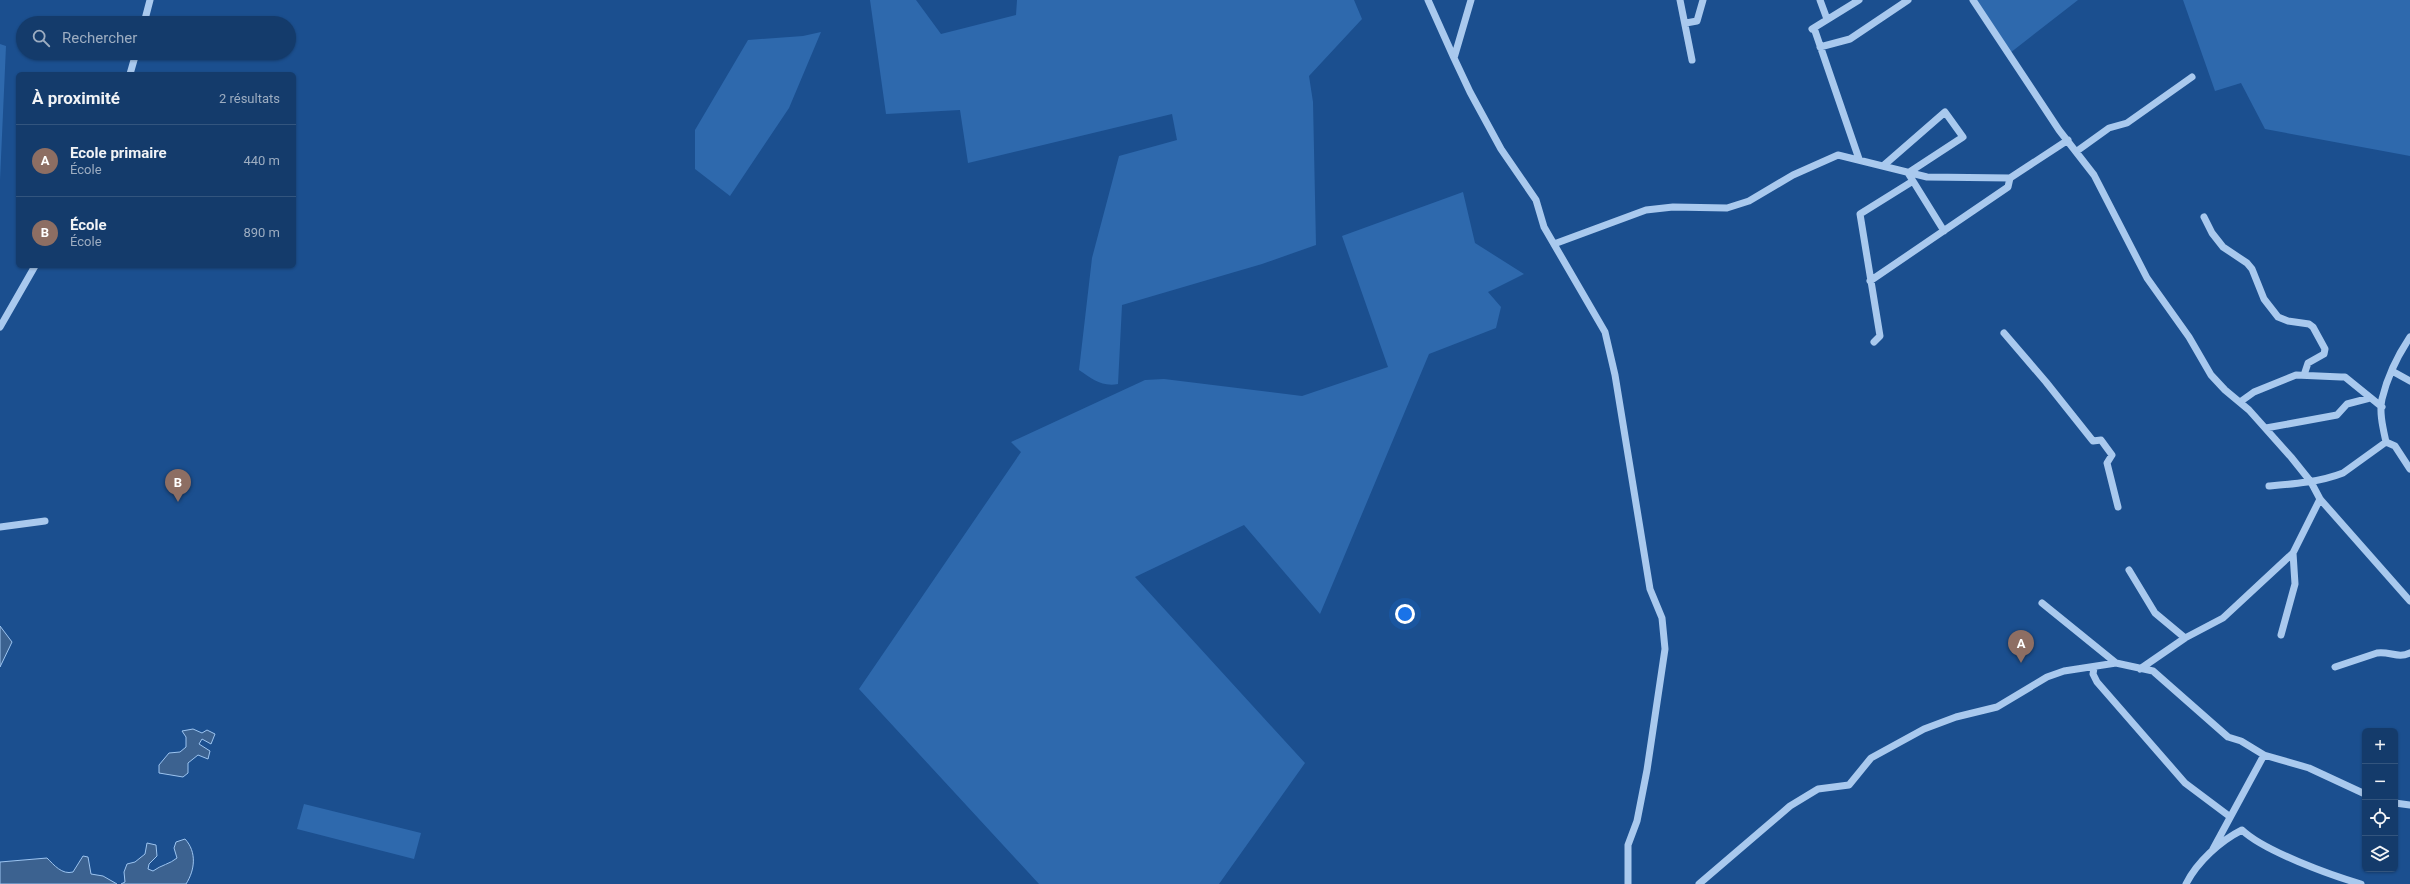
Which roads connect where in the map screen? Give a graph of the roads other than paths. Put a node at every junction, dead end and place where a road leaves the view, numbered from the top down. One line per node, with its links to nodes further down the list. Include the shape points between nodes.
1 (150, 0): 10 (street)
2 (1428, 0): 14 (street)
3 (1471, 0): 14 (street)
4 (1680, 0): 12 (street)
5 (1703, 0): 12 (street, via 1697,21)
6 (1820, 0): 11 (street)
7 (1859, 0): 11 (street)
8 (1908, 0): 13 (street, via 1850,39)
9 (1973, 0): 19 (street)
10 (146, 16)
11 (1827, 20): 13 (street, via 1813,28)
12 (1686, 23): 16 (street)
13 (1820, 47): 21 (street)
14 (1454, 58): 28 (street, via 1501,149 1536,200 1542,220)
15 (134, 60): 17 (street)
16 (1692, 60)
17 (131, 72)
18 (2192, 77): 20 (street, via 2127,123 2109,128)
19 (2068, 140): 20 (street); 24 (street)
20 (2077, 151): 39 (street, via 2094,175 2146,278 2189,337 2210,375)
21 (1859, 159): 22 (street); 28 (street, via 1838,155 1793,175 1749,201 1727,208 1673,207 1646,210)
22 (1883, 166): 23 (street); 23 (street, via 1945,112 1963,137)
23 (1908, 173): 24 (street, via 1928,177); 25 (street)
24 (2010, 178): 27 (street, via 2008,187)
25 (1913, 181): 27 (street); 30 (street, via 1860,214)
26 (2204, 217): 36 (street, via 2222,247 2252,269 2264,299 2278,317 2288,322 2309,324 2316,329 2326,349 2324,354 2308,362)
27 (1944, 231): 30 (street)
28 (1554, 244): 67 (street, via 1596,316 1610,349 1650,590 1664,628 1665,649 1647,770 1637,822 1628,845)
29 (34, 268): 31 (street)
30 (1870, 281): 34 (street, via 1880,336)
31 (0, 327)
32 (2004, 333): 47 (street, via 2092,441 2101,440 2112,455 2107,463)
33 (2410, 337): 35 (street)
34 (1874, 342)
35 (2392, 371): 37 (street); 40 (street, via 2381,400)
36 (2304, 376): 38 (street, via 2345,377); 39 (street, via 2296,375 2260,389)
37 (2410, 381)
38 (2370, 398): 40 (street); 41 (street, via 2347,404 2337,415)
39 (2240, 402): 41 (street)
40 (2382, 407): 42 (street, via 2381,418)
41 (2266, 428): 44 (street)
42 (2386, 442): 43 (street, via 2395,446); 44 (street, via 2343,473)
43 (2410, 469)
44 (2311, 482): 45 (street); 46 (street)
45 (2269, 486)
46 (2320, 499): 50 (street); 52 (street)
47 (2118, 507)
48 (45, 521): 49 (street)
49 (0, 528)
50 (2293, 553): 54 (street, via 2294,584); 55 (street, via 2223,618)
51 (2129, 570): 55 (street, via 2155,613)
52 (2410, 601)
53 (2042, 603): 57 (street)
54 (2281, 635)
55 (2184, 638): 60 (street)
56 (2410, 652): 58 (street, via 2399,657 2384,652 2377,653)
57 (2116, 663): 59 (street); 60 (street)
58 (2335, 667)
59 (2094, 668): 65 (street, via 2097,682 2181,779); 68 (street, via 2064,671 2047,677 1997,707 1941,722 1871,758 1849,785 1818,789 1790,806)
60 (2140, 669): 61 (street, via 2153,672 2161,678 2228,737 2241,741)
61 (2264, 755): 62 (street, via 2309,768); 65 (street)
62 (2362, 793)
63 (2398, 803): 64 (street)
64 (2410, 805)
65 (2229, 816): 66 (street)
66 (2212, 853): 69 (street, via 2190,876); 70 (street, via 2228,837 2242,830 2252,840 2316,868)
67 (1628, 884)
68 (1699, 884)
69 (2186, 884)
70 (2361, 884)

